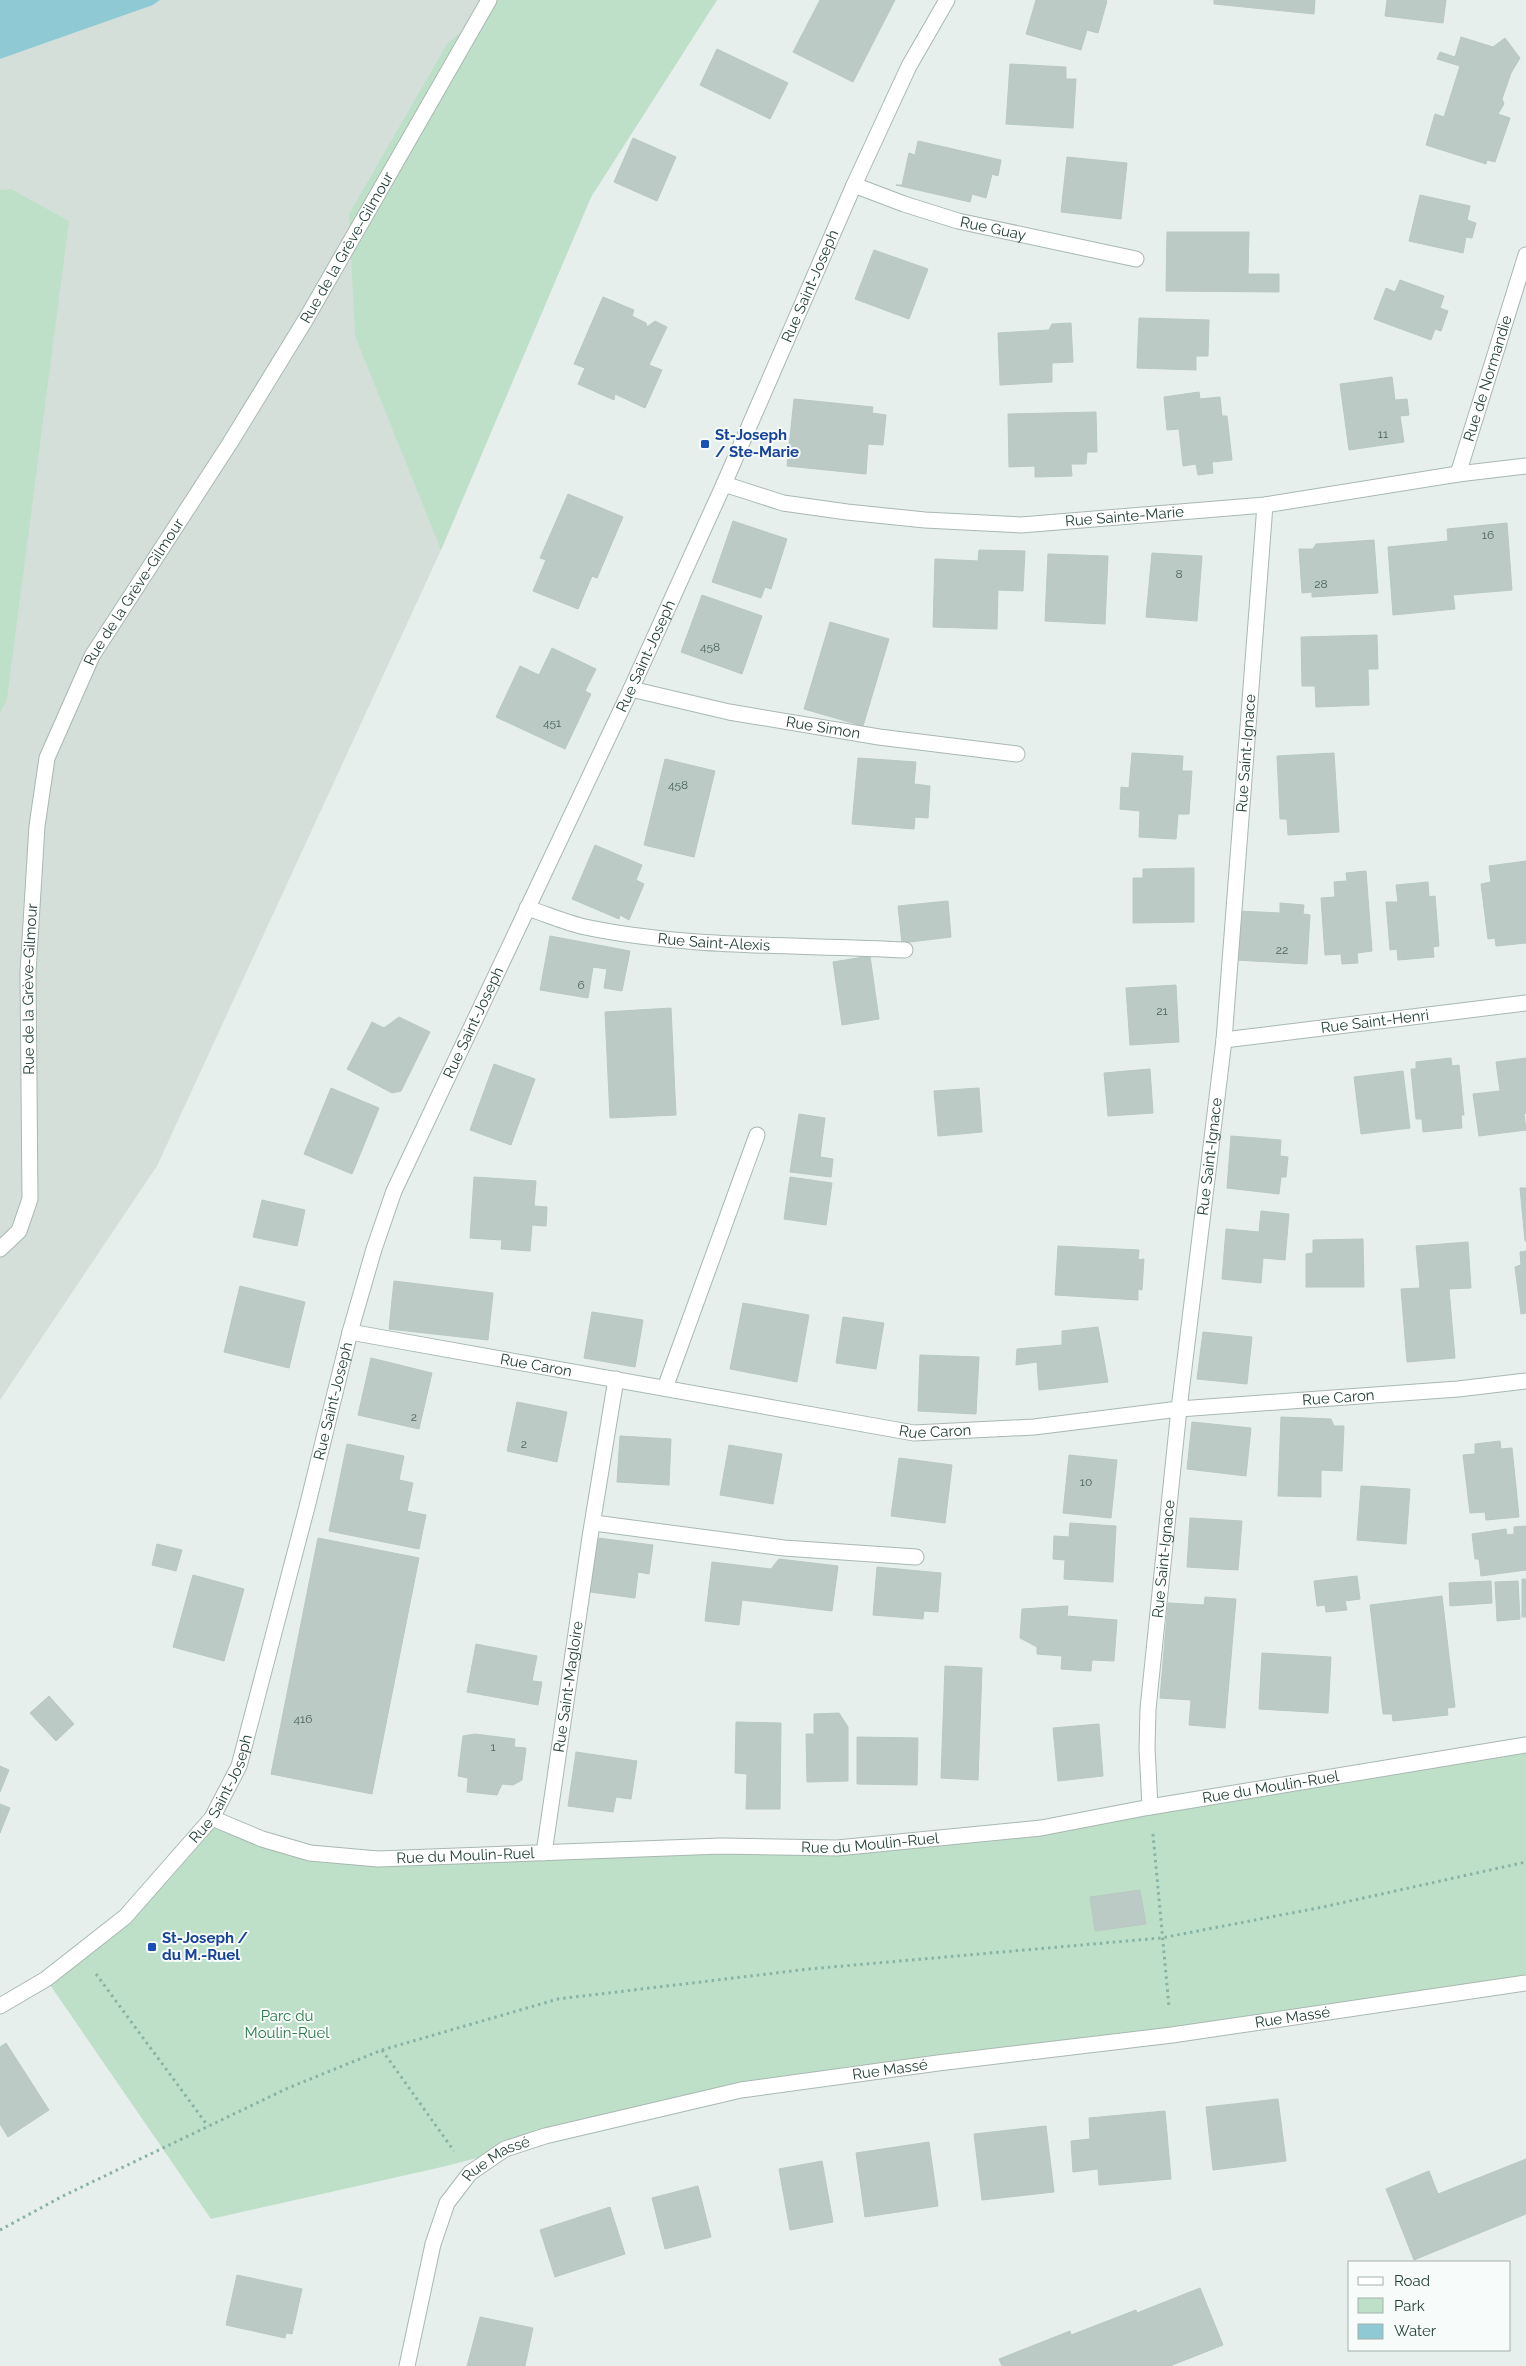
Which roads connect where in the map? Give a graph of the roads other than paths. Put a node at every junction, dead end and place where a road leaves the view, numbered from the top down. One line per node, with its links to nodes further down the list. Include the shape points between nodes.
1 (489, 0): 17 (street, Rue de la Grève-Gilmour, via 306,319 92,656 47,758 37,826 28,972 30,1199 19,1231)
2 (947, 0): 3 (street, Rue Saint-Joseph, via 910,66)
3 (854, 185): 5 (street, Rue Guay, via 958,221); 8 (street, Rue Saint-Joseph)
4 (1526, 255): 7 (street, Rue de Normandie)
5 (1136, 259)
6 (1526, 466): 7 (street, Rue Sainte-Marie)
7 (1458, 474): 9 (street, Rue Sainte-Marie)
8 (724, 484): 9 (street, Rue Sainte-Marie, via 783,503 926,520 1002,524); 10 (street, Rue Saint-Joseph)
9 (1265, 505): 15 (street, Rue Saint-Ignace)
10 (631, 689): 11 (street, Rue Simon, via 729,712 879,737); 12 (street, Rue Saint-Joseph)
11 (1017, 754)
12 (527, 908): 13 (street, Rue Saint-Alexis, via 583,927 693,943); 18 (street, Rue Saint-Joseph, via 394,1191)
13 (904, 950)
14 (1526, 1003): 15 (street, Rue Saint-Henri)
15 (1224, 1040): 22 (street, Rue Saint-Ignace)
16 (757, 1135): 21 (street)
17 (0, 1249)
18 (350, 1332): 19 (street, Rue Caron); 27 (street, Rue Saint-Joseph, via 239,1766)
19 (616, 1379): 21 (street, Rue Caron); 23 (street, Rue Saint-Magloire)
20 (1526, 1381): 22 (street, Rue Caron, via 1458,1389)
21 (665, 1388): 22 (street, Rue Caron, via 914,1433 1034,1427)
22 (1179, 1408): 26 (street, Rue Saint-Ignace, via 1148,1709 1146,1748)
23 (594, 1523): 24 (street, via 784,1548); 28 (street, Rue Saint-Magloire)
24 (916, 1557)
25 (1526, 1745): 26 (street, Rue du Moulin-Ruel)
26 (1150, 1807): 28 (street, Rue du Moulin-Ruel, via 1041,1828 837,1848 721,1846)
27 (212, 1818): 28 (street, Rue du Moulin-Ruel, via 310,1854 378,1859); 30 (street, Rue Saint-Joseph, via 125,1917 46,1979)
28 (544, 1853)
29 (1526, 1983): 31 (street, Rue Massé, via 1172,2035 741,2090 545,2136 505,2150 470,2173 447,2203)
30 (0, 2006)
31 (407, 2366)

